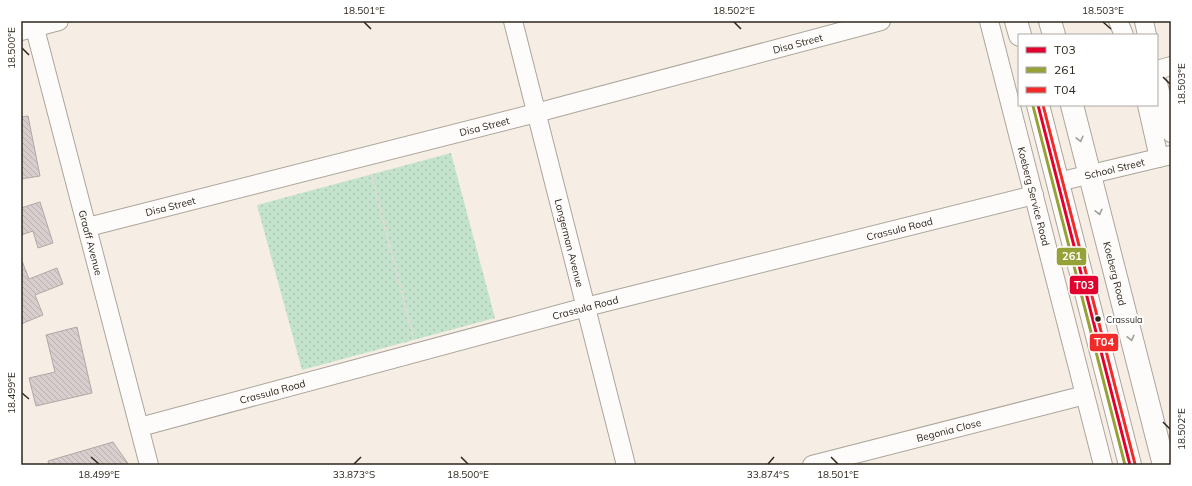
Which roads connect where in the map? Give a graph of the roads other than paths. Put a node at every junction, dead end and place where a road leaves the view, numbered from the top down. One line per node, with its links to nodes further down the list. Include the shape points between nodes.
1 (60, 21): 9 (street)
2 (513, 21): 20 (street, Langerman Avenue)
3 (881, 21): 20 (street, Disa Street)
4 (989, 21): 25 (street, Koeberg Service Road)
5 (1016, 21): 10 (main road)
6 (1050, 21): 11 (main road)
7 (1118, 21): 12 (street)
8 (1144, 21): 13 (street)
9 (30, 26): 26 (street, Graaff Avenue)
10 (1020, 34)
11 (1054, 34)
12 (1124, 34)
13 (1147, 34)
14 (1171, 66): 15 (street)
15 (1158, 70)
16 (1158, 84): 21 (street)
17 (1038, 106): 24 (main road)
18 (1072, 106): 23 (main road, Koeberg Road, one-way to 23)
19 (1148, 106): 22 (street)
20 (536, 113): 26 (street, Disa Street); 27 (street, Langerman Avenue)
21 (1171, 134)
22 (1165, 156): 23 (street, School Street)
23 (1089, 174): 24 (street, School Street); 30 (main road, Koeberg Road, one-way to 30)
24 (1058, 182): 35 (main road)
25 (1034, 195): 27 (street, Crassula Road); 28 (street, Koeberg Service Road)
26 (88, 226): 29 (street, Graaff Avenue)
27 (586, 307): 29 (street, Crassula Road); 32 (street, Langerman Avenue)
28 (1085, 395): 33 (street, Begonia Close); 34 (street, Koeberg Service Road)
29 (140, 427): 31 (street, Graaff Avenue)
30 (1165, 452)
31 (149, 465)
32 (626, 465)
33 (812, 465)
34 (1103, 465)
35 (1130, 465)

